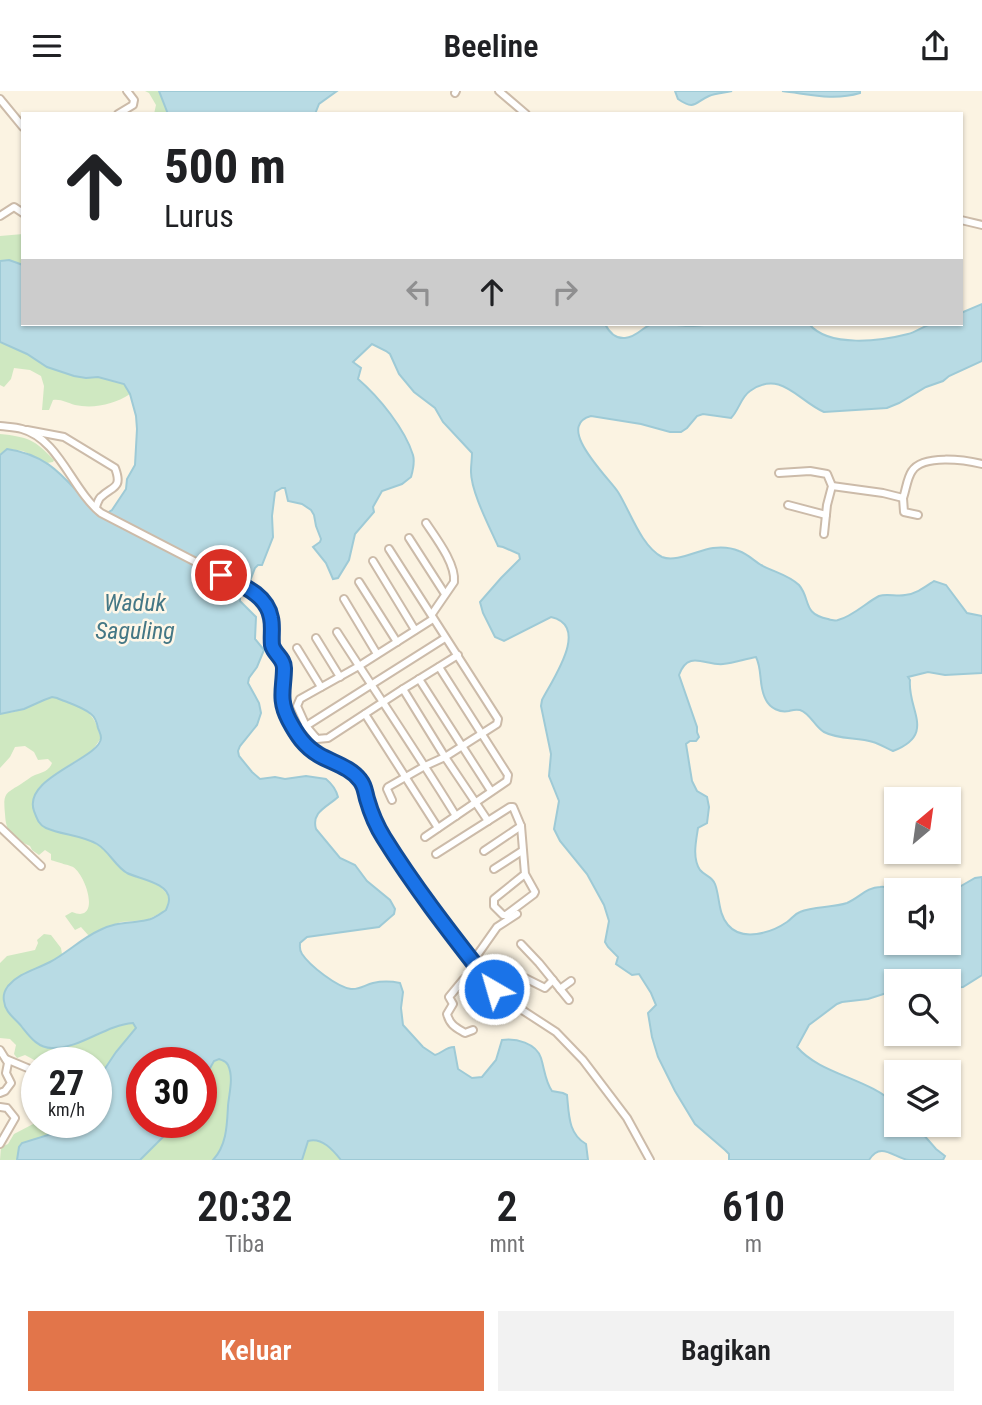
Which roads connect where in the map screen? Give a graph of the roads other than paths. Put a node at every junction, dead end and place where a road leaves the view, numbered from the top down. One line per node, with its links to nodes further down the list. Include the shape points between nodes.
1 (127, 91): 4 (street, via 134,100)
2 (499, 91): 5 (street)
3 (0, 99): 6 (street)
4 (121, 112)
5 (524, 112)
6 (21, 125)
7 (21, 212): 8 (street, via 14,207)
8 (0, 216)
9 (963, 220): 10 (street)
10 (982, 225)
11 (0, 426): 12 (street)
12 (26, 430): 18 (street, via 57,455); 18 (street, via 64,437 115,468 116,485 101,496)
13 (982, 464): 16 (street, via 934,460 921,464 912,470)
14 (779, 473): 15 (street, via 825,473)
15 (832, 486): 16 (street); 19 (street)
16 (903, 498): 20 (street, via 904,512)
17 (788, 505): 19 (street)
18 (98, 510): 48 (street, via 245,587 264,602 272,622 273,649 283,661 282,701)
19 (826, 515): 22 (street)
20 (918, 515)
21 (426, 523): 27 (street, via 455,576)
22 (824, 534)
23 (408, 538): 27 (street)
24 (389, 549): 29 (street)
25 (373, 561): 30 (street)
26 (359, 582): 34 (street)
27 (444, 594): 29 (street)
28 (344, 599): 36 (street)
29 (432, 616): 30 (street); 33 (street)
30 (415, 630): 34 (street)
31 (337, 632): 38 (street)
32 (316, 638): 40 (street)
33 (445, 638): 37 (street); 42 (street)
34 (397, 642): 36 (street)
35 (297, 648): 43 (street)
36 (377, 654): 38 (street)
37 (458, 655): 39 (street); 49 (street, via 498,719)
38 (359, 666): 40 (street); 42 (street)
39 (439, 667): 41 (street); 49 (street)
40 (340, 677): 43 (street)
41 (419, 679): 44 (street); 50 (street)
42 (371, 684): 45 (street); 47 (street)
43 (321, 687): 47 (street, via 300,699 297,706)
44 (403, 689): 45 (street); 51 (street)
45 (382, 703): 46 (street); 52 (street)
46 (365, 714): 47 (street, via 328,738 317,739); 53 (street)
47 (306, 726): 48 (street)
48 (295, 733): 71 (street, via 303,744 361,781 383,837)
49 (481, 734): 50 (street); 54 (street, via 508,775 508,781)
50 (461, 747): 51 (street); 54 (street)
51 (445, 757): 52 (street); 56 (street)
52 (425, 766): 53 (street); 57 (street)
53 (405, 777): 55 (street, via 388,787); 61 (street)
54 (491, 791): 56 (street)
55 (392, 800)
56 (475, 802): 57 (street); 58 (street)
57 (456, 816): 61 (street)
58 (488, 821): 59 (street, via 513,807); 65 (street)
59 (521, 826): 63 (street); 64 (street)
60 (0, 827): 66 (street)
61 (438, 828): 62 (street)
62 (425, 837)
63 (484, 851)
64 (522, 851): 67 (street); 68 (street)
65 (436, 854)
66 (41, 866)
67 (494, 869)
68 (524, 874): 68 (street, via 534,894 503,915 494,899)
69 (517, 914): 71 (street, via 497,926)
70 (521, 944): 72 (street)
71 (475, 964): 75 (street); 77 (street, via 449,997 453,1004 447,1014 452,1025 465,1033)
72 (553, 980): 74 (street); 75 (street, via 545,988 514,975)
73 (571, 981): 74 (street)
74 (560, 989): 76 (street)
75 (502, 996): 84 (street, via 552,1029 574,1051 626,1118)
76 (569, 1000)
77 (473, 1030)
78 (0, 1050): 79 (street)
79 (6, 1059): 80 (street); 81 (street, via 11,1083)
80 (21, 1065)
81 (0, 1093)
82 (0, 1107): 83 (street, via 6,1107 15,1118)
83 (0, 1143)
84 (650, 1160)

